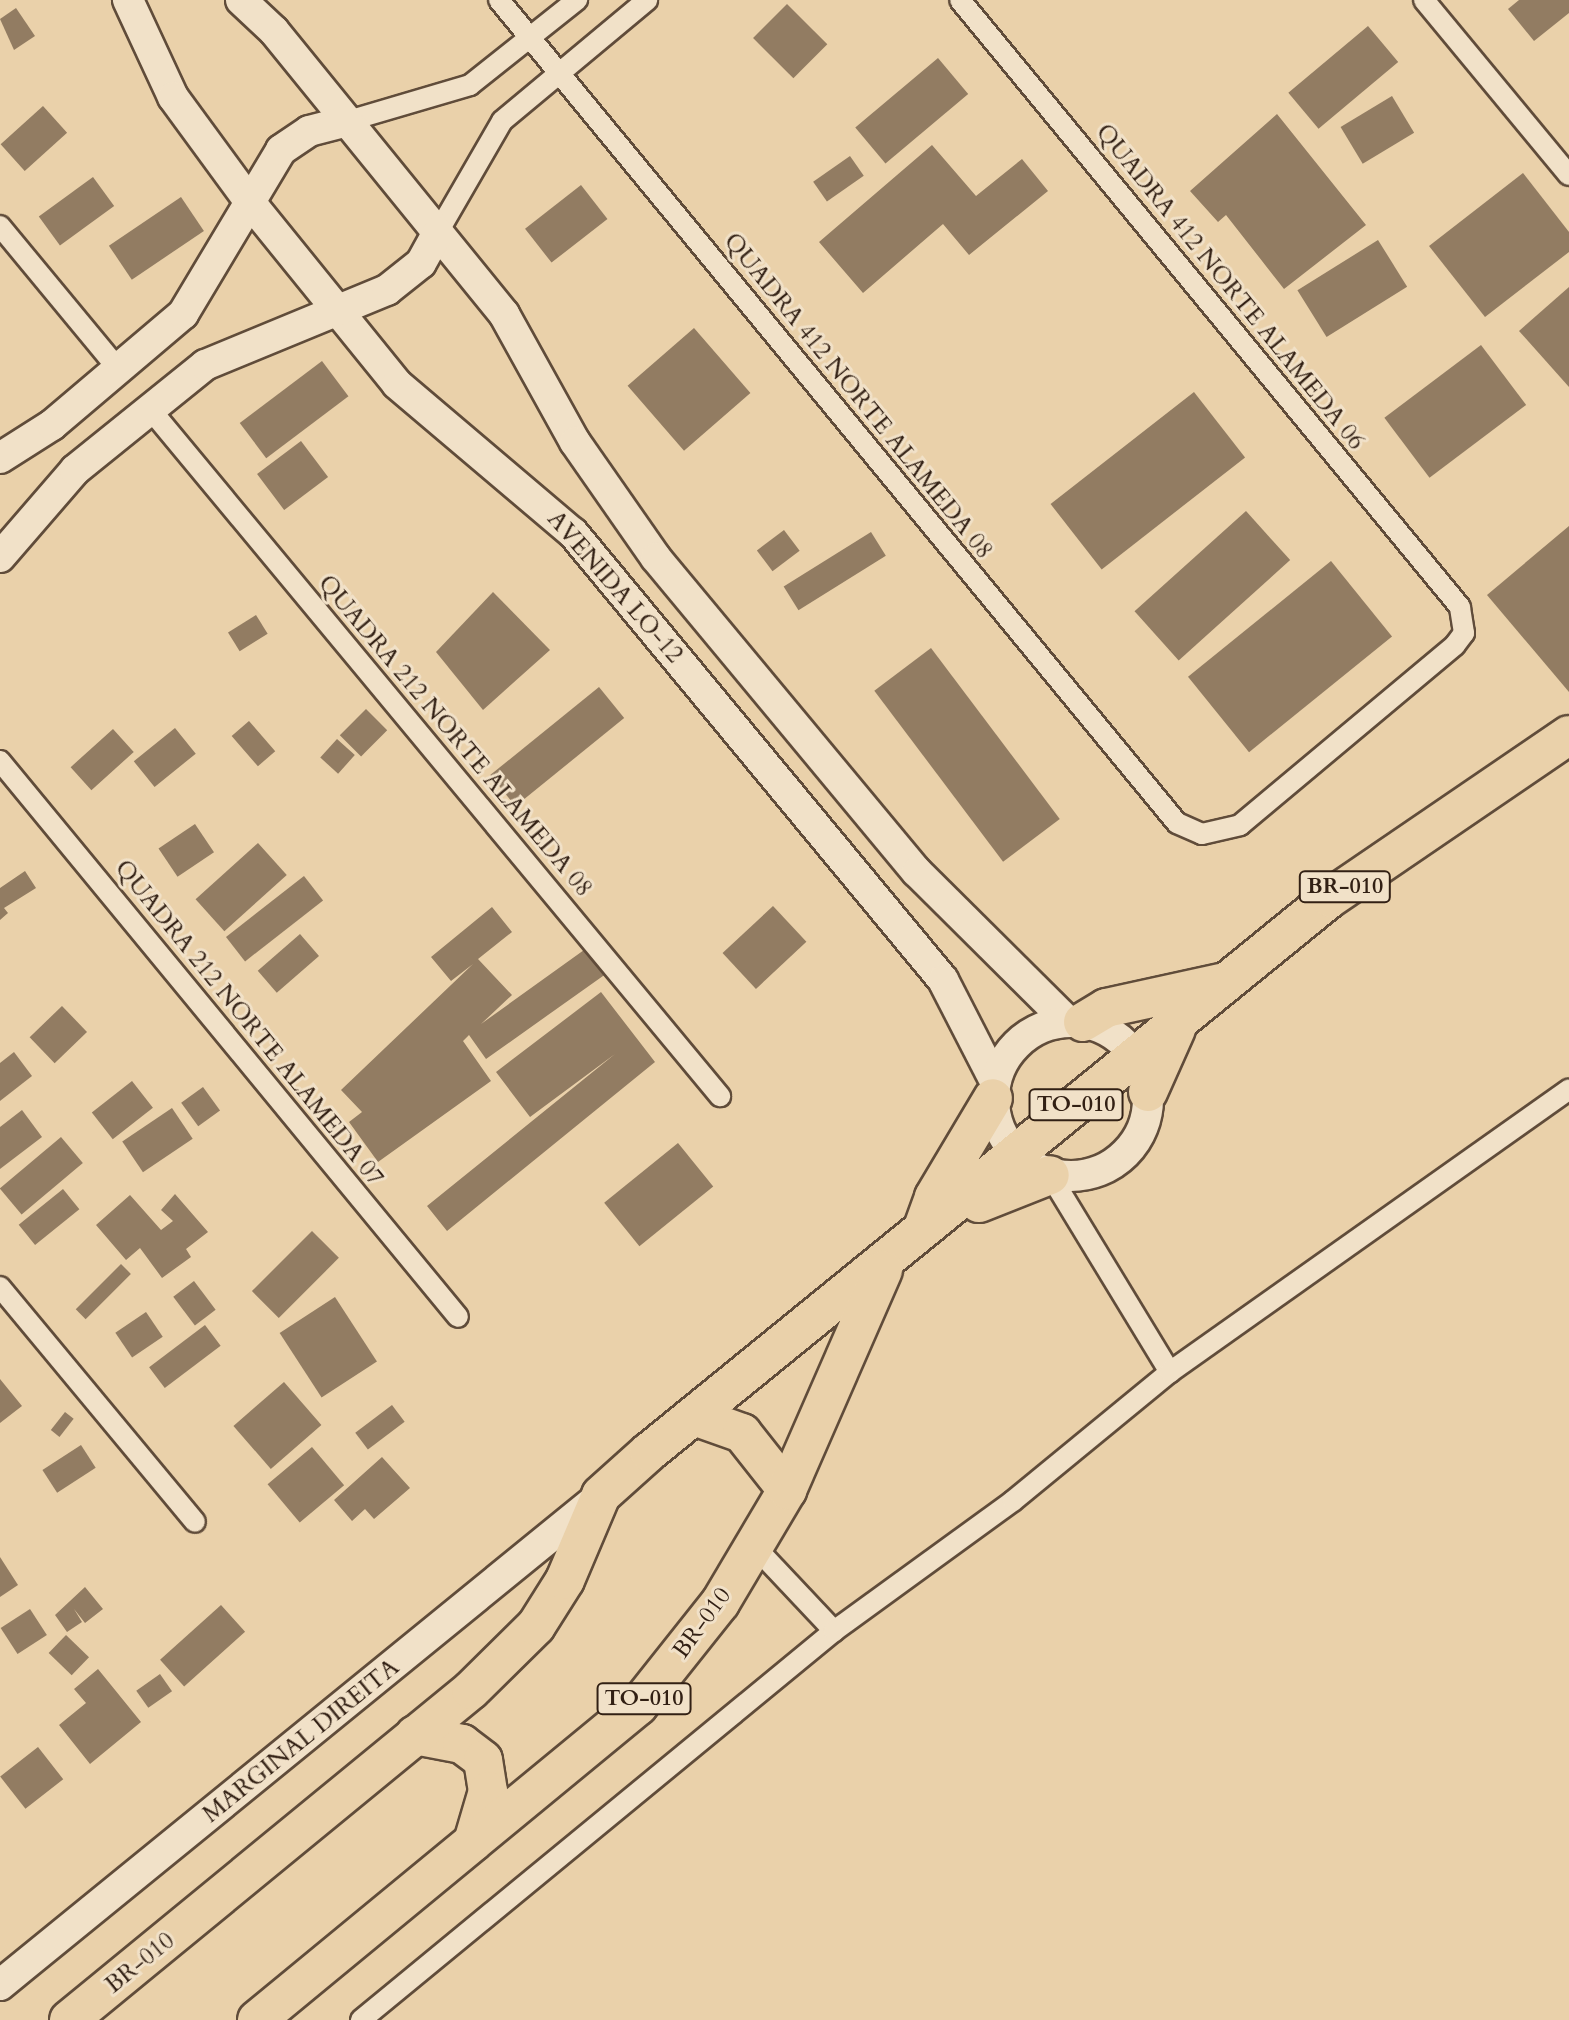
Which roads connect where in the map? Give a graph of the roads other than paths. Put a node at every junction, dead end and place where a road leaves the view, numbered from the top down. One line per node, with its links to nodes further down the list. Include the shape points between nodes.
1 (128, 0): 12 (street, AVENIDA LO-12, via 173,97)
2 (241, 0): 10 (street, AVENIDA LO-12)
3 (499, 0): 8 (street, QUADRA 412 NORTE ALAMEDA 08)
4 (577, 0): 8 (street)
5 (647, 0): 9 (street)
6 (960, 0): 22 (street, QUADRA 412 NORTE ALAMEDA 06, via 1460,607 1464,633 1455,645 1265,807 1220,831 1202,834)
7 (1424, 0): 11 (street)
8 (531, 38): 9 (street, QUADRA 412 NORTE ALAMEDA 08); 10 (street, via 470,85)
9 (558, 72): 14 (street, via 502,121); 22 (street, QUADRA 412 NORTE ALAMEDA 08)
10 (348, 121): 12 (street, via 309,131 281,150); 14 (street, AVENIDA LO-12)
11 (1569, 175)
12 (249, 201): 15 (street, AVENIDA LO-12); 16 (street, via 196,297)
13 (0, 226): 16 (street)
14 (438, 232): 15 (street, via 407,276); 25 (street, AVENIDA LO-12, via 504,314 583,456 656,558 917,872)
15 (335, 308): 17 (street, via 220,356); 28 (street, AVENIDA LO-12, via 423,410 573,533 943,980)
16 (119, 370): 18 (street)
17 (150, 409): 19 (street, via 75,470); 30 (street, QUADRA 212 NORTE ALAMEDA 08)
18 (0, 458)
19 (0, 557)
20 (1569, 735): 23 (highway, BR-010 / BR-010, via 1443,816)
21 (0, 761): 36 (street, QUADRA 212 NORTE ALAMEDA 07)
22 (1177, 823)
23 (1228, 982): 24 (highway, BR-010 / BR-010); 25 (highway, via 1106,1008)
24 (1180, 1021): 26 (highway, BR-010 / BR-010); 29 (highway)
25 (1075, 1022): 26 (street, AVENIDA LO-12, via 1122,1041); 28 (street, via 1021,1039)
26 (1136, 1057): 29 (street); 31 (highway, TO-010)
27 (1569, 1089): 37 (street)
28 (994, 1090): 31 (street, AVENIDA LO-12, via 1004,1137); 33 (highway, via 934,1197)
29 (1148, 1092): 32 (street, via 1142,1130 1129,1150 1086,1175)
30 (720, 1096)
31 (1017, 1154): 32 (street); 33 (highway, TO-010)
32 (1050, 1175): 33 (highway); 37 (street)
33 (929, 1226): 34 (highway, TO-010)
34 (886, 1261): 38 (highway, TO-010); 39 (highway, BR-010 / TO-010)
35 (0, 1287): 41 (street)
36 (458, 1317)
37 (1170, 1372): 43 (street, via 1013,1501)
38 (697, 1417): 39 (highway, via 742,1433); 40 (highway, TO-010)
39 (787, 1490): 42 (highway, BR-010 / TO-010)
40 (601, 1495): 44 (highway, BR-010 / TO-010, via 565,1580 536,1626); 46 (street, MARGINAL DIREITA)
41 (195, 1522)
42 (754, 1546): 43 (street); 45 (highway, BR-010 / TO-010, via 720,1603 638,1706)
43 (834, 1631): 51 (street)
44 (415, 1735): 45 (highway, via 462,1744 483,1760 488,1791); 49 (highway, BR-010 / TO-010)
45 (473, 1842): 50 (highway, BR-010 / TO-010)
46 (98, 1908): 47 (street); 48 (street, MARGINAL DIREITA)
47 (0, 1965)
48 (0, 1985)
49 (69, 2020)
50 (257, 2020)
51 (361, 2020)

